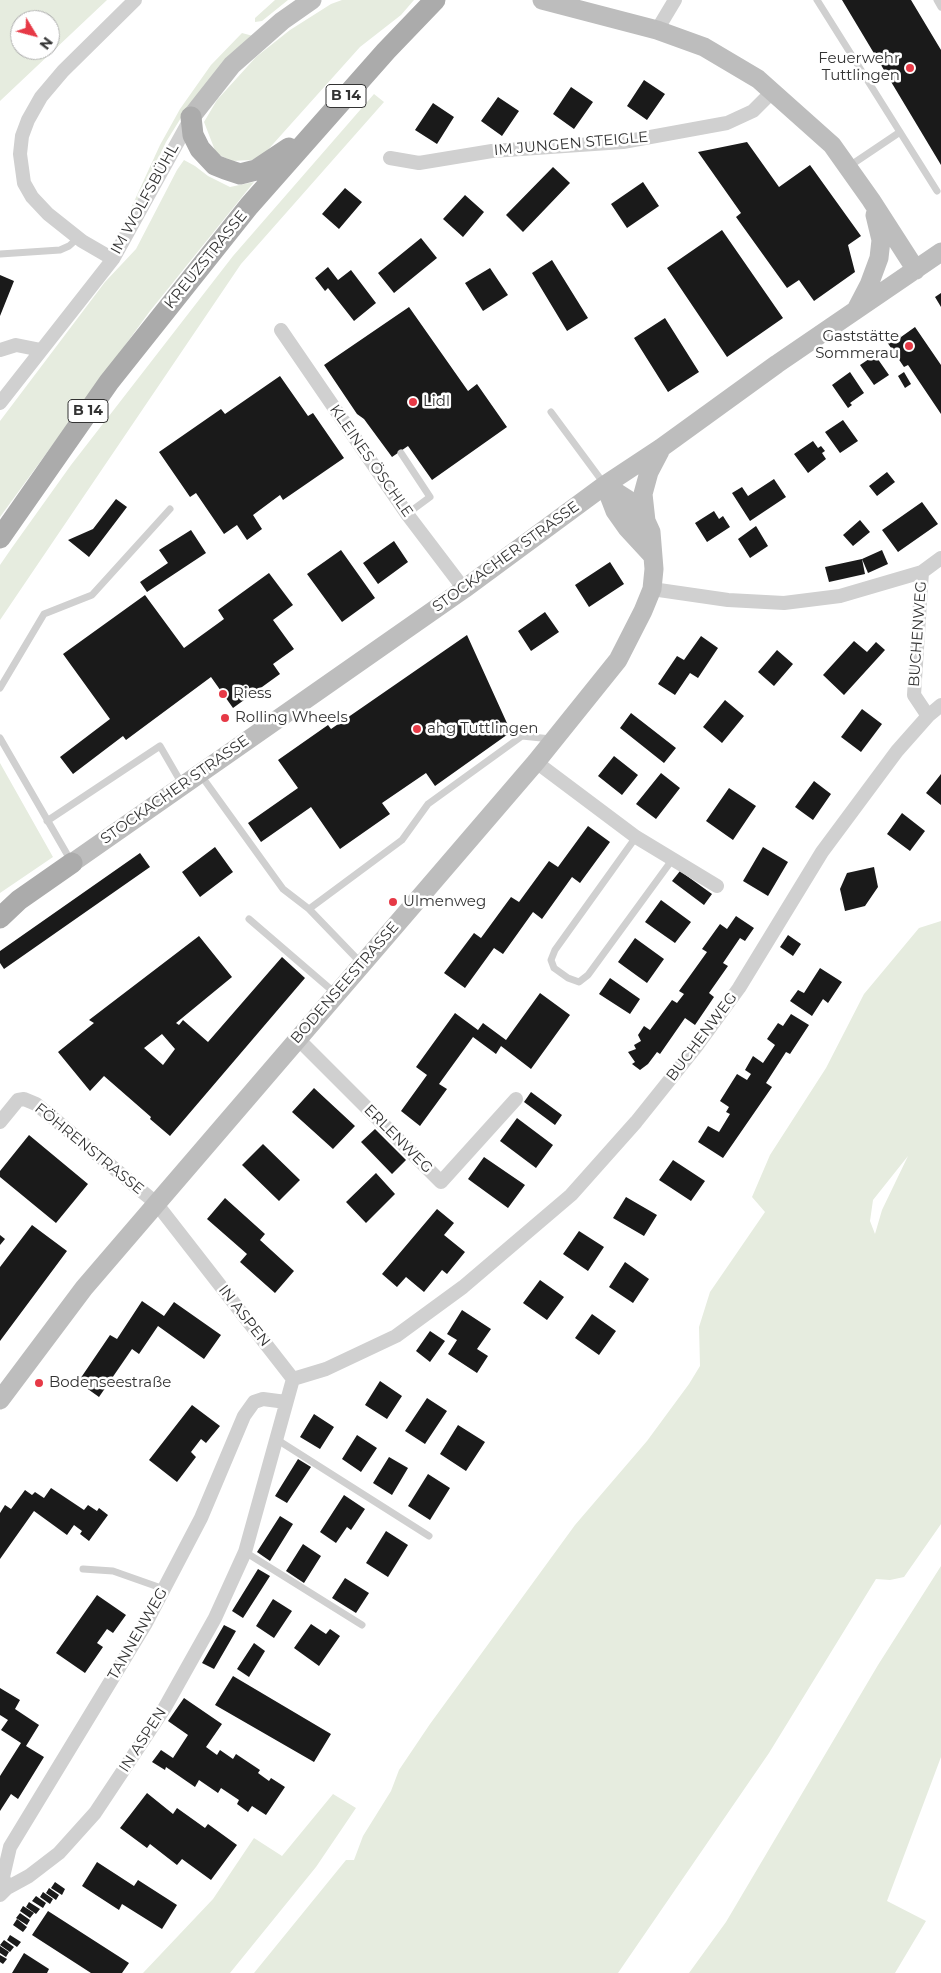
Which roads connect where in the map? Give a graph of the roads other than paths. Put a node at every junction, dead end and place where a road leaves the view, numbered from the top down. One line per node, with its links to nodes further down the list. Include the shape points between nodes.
1 (135, 0): 18 (street, via 41,97 22,136 20,154 24,183 48,214)
2 (312, 0): 11 (street, via 232,64)
3 (435, 0): 13 (main road, KREUZSTRASSE / B 14)
4 (542, 0): 9 (street)
5 (675, 0): 9 (street)
6 (817, 0): 12 (lane)
7 (937, 0): 8 (lane)
8 (941, 6)
9 (656, 30): 10 (street, via 704,47 739,66)
10 (773, 91): 14 (street, IM JUNGEN STEIGLE, via 753,111 727,123 623,142 492,151 419,163); 15 (street, via 832,145)
11 (192, 117): 13 (main road, via 192,135 200,149 215,165 240,174 256,170); 21 (street, IM WOLFSBÜHL)
12 (900, 132): 15 (lane); 16 (lane)
13 (306, 141): 35 (main road, KREUZSTRASSE / B 14, via 236,221 109,382)
14 (390, 158)
15 (848, 167): 17 (street)
16 (936, 191)
17 (871, 200): 22 (street); 23 (street, via 881,240 879,258)
18 (78, 238): 20 (lane, via 60,250); 21 (street)
19 (941, 252): 22 (street, STOCKACHER STRASSE)
20 (0, 254)
21 (113, 259): 26 (street, IM WOLFSBÜHL)
22 (916, 270): 23 (street, STOCKACHER STRASSE)
23 (854, 314): 29 (street, STOCKACHER STRASSE, via 777,364)
24 (281, 330): 33 (street, KLEINES ÖSCHLE)
25 (0, 350): 26 (street, via 16,345)
26 (41, 350): 27 (street, IM WOLFSBÜHL)
27 (0, 403)
28 (551, 412): 31 (lane)
29 (661, 448): 31 (street, STOCKACHER STRASSE); 34 (street, BODENSEESTRASSE, via 648,472 643,494)
30 (401, 453): 33 (lane, via 430,497)
31 (606, 485): 34 (street, via 627,499); 36 (street, via 615,510); 39 (street, STOCKACHER STRASSE)
32 (170, 509): 41 (lane, via 92,595 44,614)
33 (407, 514): 39 (street, KLEINES ÖSCHLE)
34 (646, 521): 36 (street, BODENSEESTRASSE, via 651,532)
35 (0, 538)
36 (651, 554): 40 (street, BODENSEESTRASSE, via 654,569)
37 (941, 558): 38 (street)
38 (922, 572): 40 (street, via 840,596 784,603 728,600); 43 (street, BUCHENWEG, via 914,694)
39 (464, 589): 47 (street, STOCKACHER STRASSE)
40 (652, 589): 45 (street, BODENSEESTRASSE, via 634,633 618,660)
41 (0, 688)
42 (941, 705): 43 (street)
43 (928, 716): 65 (street, BUCHENWEG, via 897,751 822,852 739,988 696,1047 636,1122 571,1195 464,1287 396,1336 326,1369)
44 (0, 738): 49 (lane)
45 (554, 740): 46 (street, BODENSEESTRASSE); 55 (lane, via 522,736 428,804 402,840)
46 (536, 762): 50 (street); 59 (street, BODENSEESTRASSE)
47 (199, 773): 48 (street, STOCKACHER STRASSE); 55 (lane, via 283,889)
48 (182, 785): 49 (lane, via 160,746); 52 (street, STOCKACHER STRASSE)
49 (47, 820): 52 (lane)
50 (636, 837): 51 (street); 51 (lane, via 555,950 551,960 554,968 568,978 580,982 588,975)
51 (672, 860): 53 (street)
52 (72, 863): 54 (main road)
53 (717, 886)
54 (19, 900): 56 (main road); 57 (main road)
55 (309, 909): 59 (lane)
56 (0, 911)
57 (0, 918)
58 (249, 919): 60 (lane)
59 (361, 963): 60 (street, BODENSEESTRASSE)
60 (335, 994): 61 (street, BODENSEESTRASSE)
61 (297, 1038): 62 (street, ERLENWEG, via 441,1182); 64 (street, BODENSEESTRASSE)
62 (516, 1099)
63 (0, 1122): 64 (street, FÖHRENSTRASSE, via 18,1100 36,1104)
64 (156, 1204): 65 (street, IN ASPEN); 66 (street, BODENSEESTRASSE, via 62,1314)
65 (293, 1379): 67 (street, IN ASPEN)
66 (0, 1400)
67 (286, 1402): 68 (street, IN ASPEN); 72 (street, TANNENWEG, via 263,1399 254,1402 249,1409 201,1518)
68 (276, 1439): 69 (lane); 70 (street, IN ASPEN)
69 (430, 1536)
70 (245, 1552): 73 (lane); 74 (street, IN ASPEN, via 215,1618 164,1709 95,1813 59,1853)
71 (83, 1569): 72 (lane, via 113,1572)
72 (164, 1589): 74 (street, TANNENWEG, via 146,1624 10,1846 2,1877)
73 (362, 1625)
74 (3, 1892)

